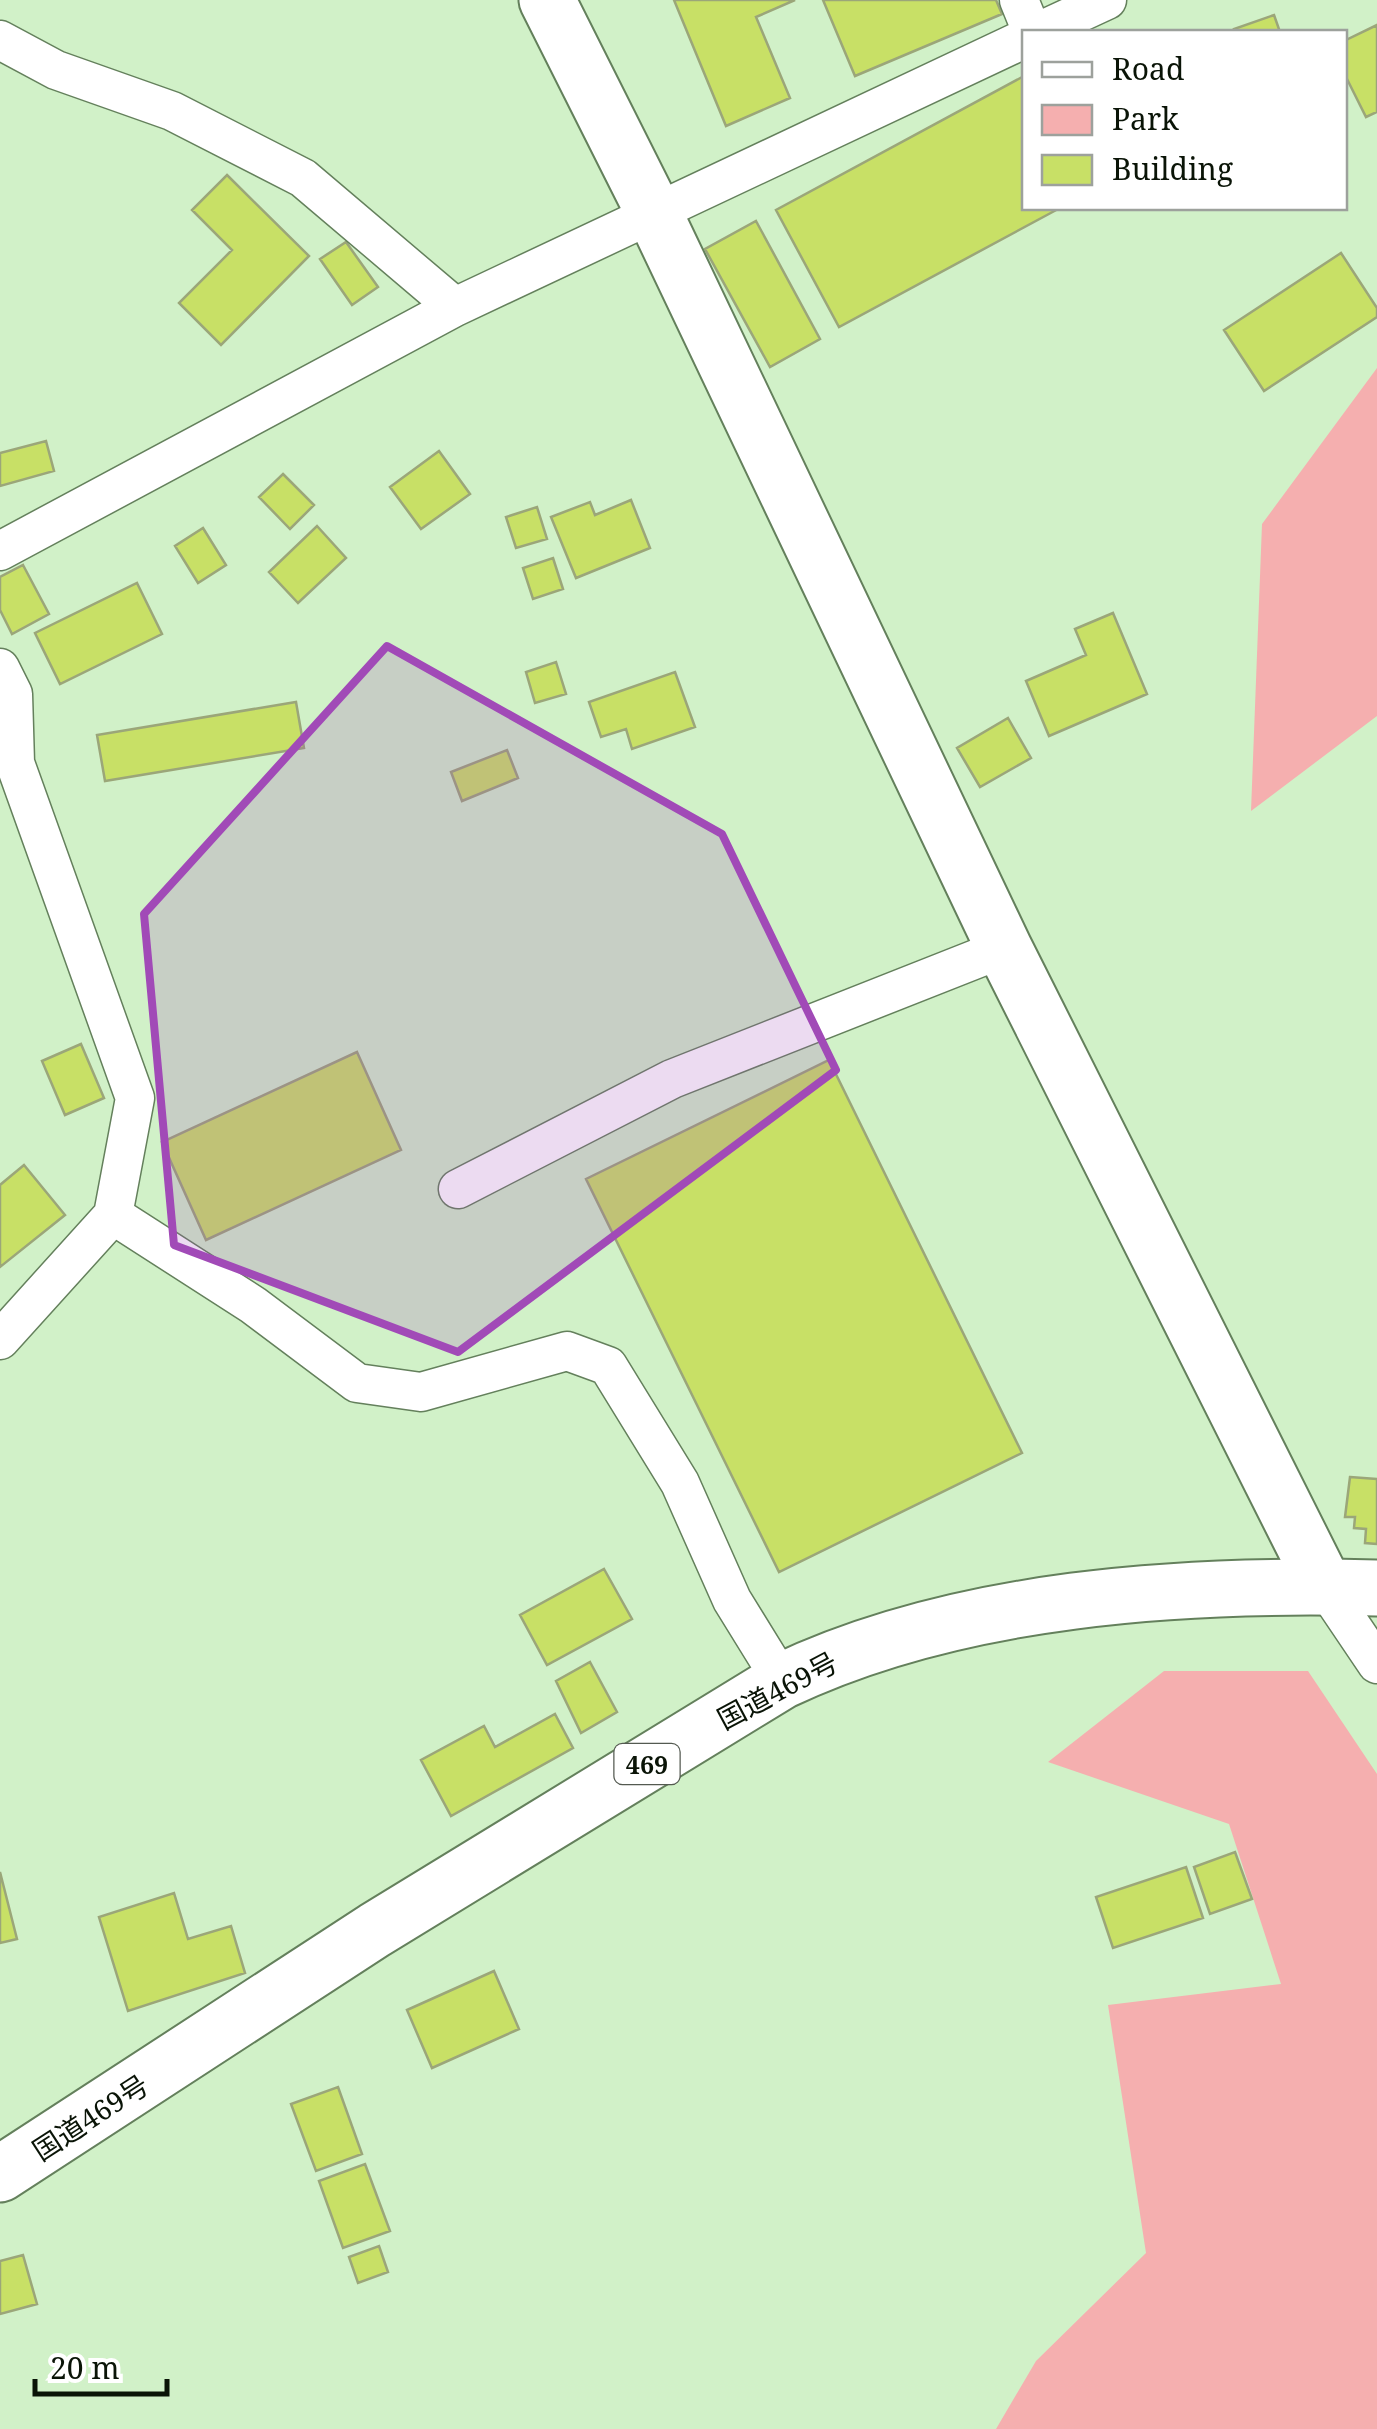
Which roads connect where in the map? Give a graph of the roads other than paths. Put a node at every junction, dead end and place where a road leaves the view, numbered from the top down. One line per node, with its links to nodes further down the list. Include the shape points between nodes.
1 (547, 0): 8 (main road)
2 (1019, 0): 4 (street)
3 (1107, 0): 5 (street)
4 (1034, 30)
5 (1040, 30)
6 (0, 40): 9 (street, via 56,70 172,111 303,178)
7 (1022, 40): 8 (street)
8 (654, 214): 9 (street); 12 (main road)
9 (455, 306): 10 (street)
10 (0, 550)
11 (0, 668): 14 (street, via 13,694 15,763 135,1098)
12 (1004, 948): 13 (street, via 672,1079); 16 (main road)
13 (458, 1190)
14 (113, 1215): 15 (street); 18 (street, via 253,1305 356,1383 421,1392 567,1351 608,1366 680,1483 732,1600)
15 (0, 1340)
16 (1351, 1588): 17 (street); 18 (main road, 国道469号 / 469, via 1137,1595 973,1616 845,1654)
17 (1377, 1664)
18 (782, 1681): 19 (main road, 国道469号 / 469, via 375,1930)
19 (0, 2174)

